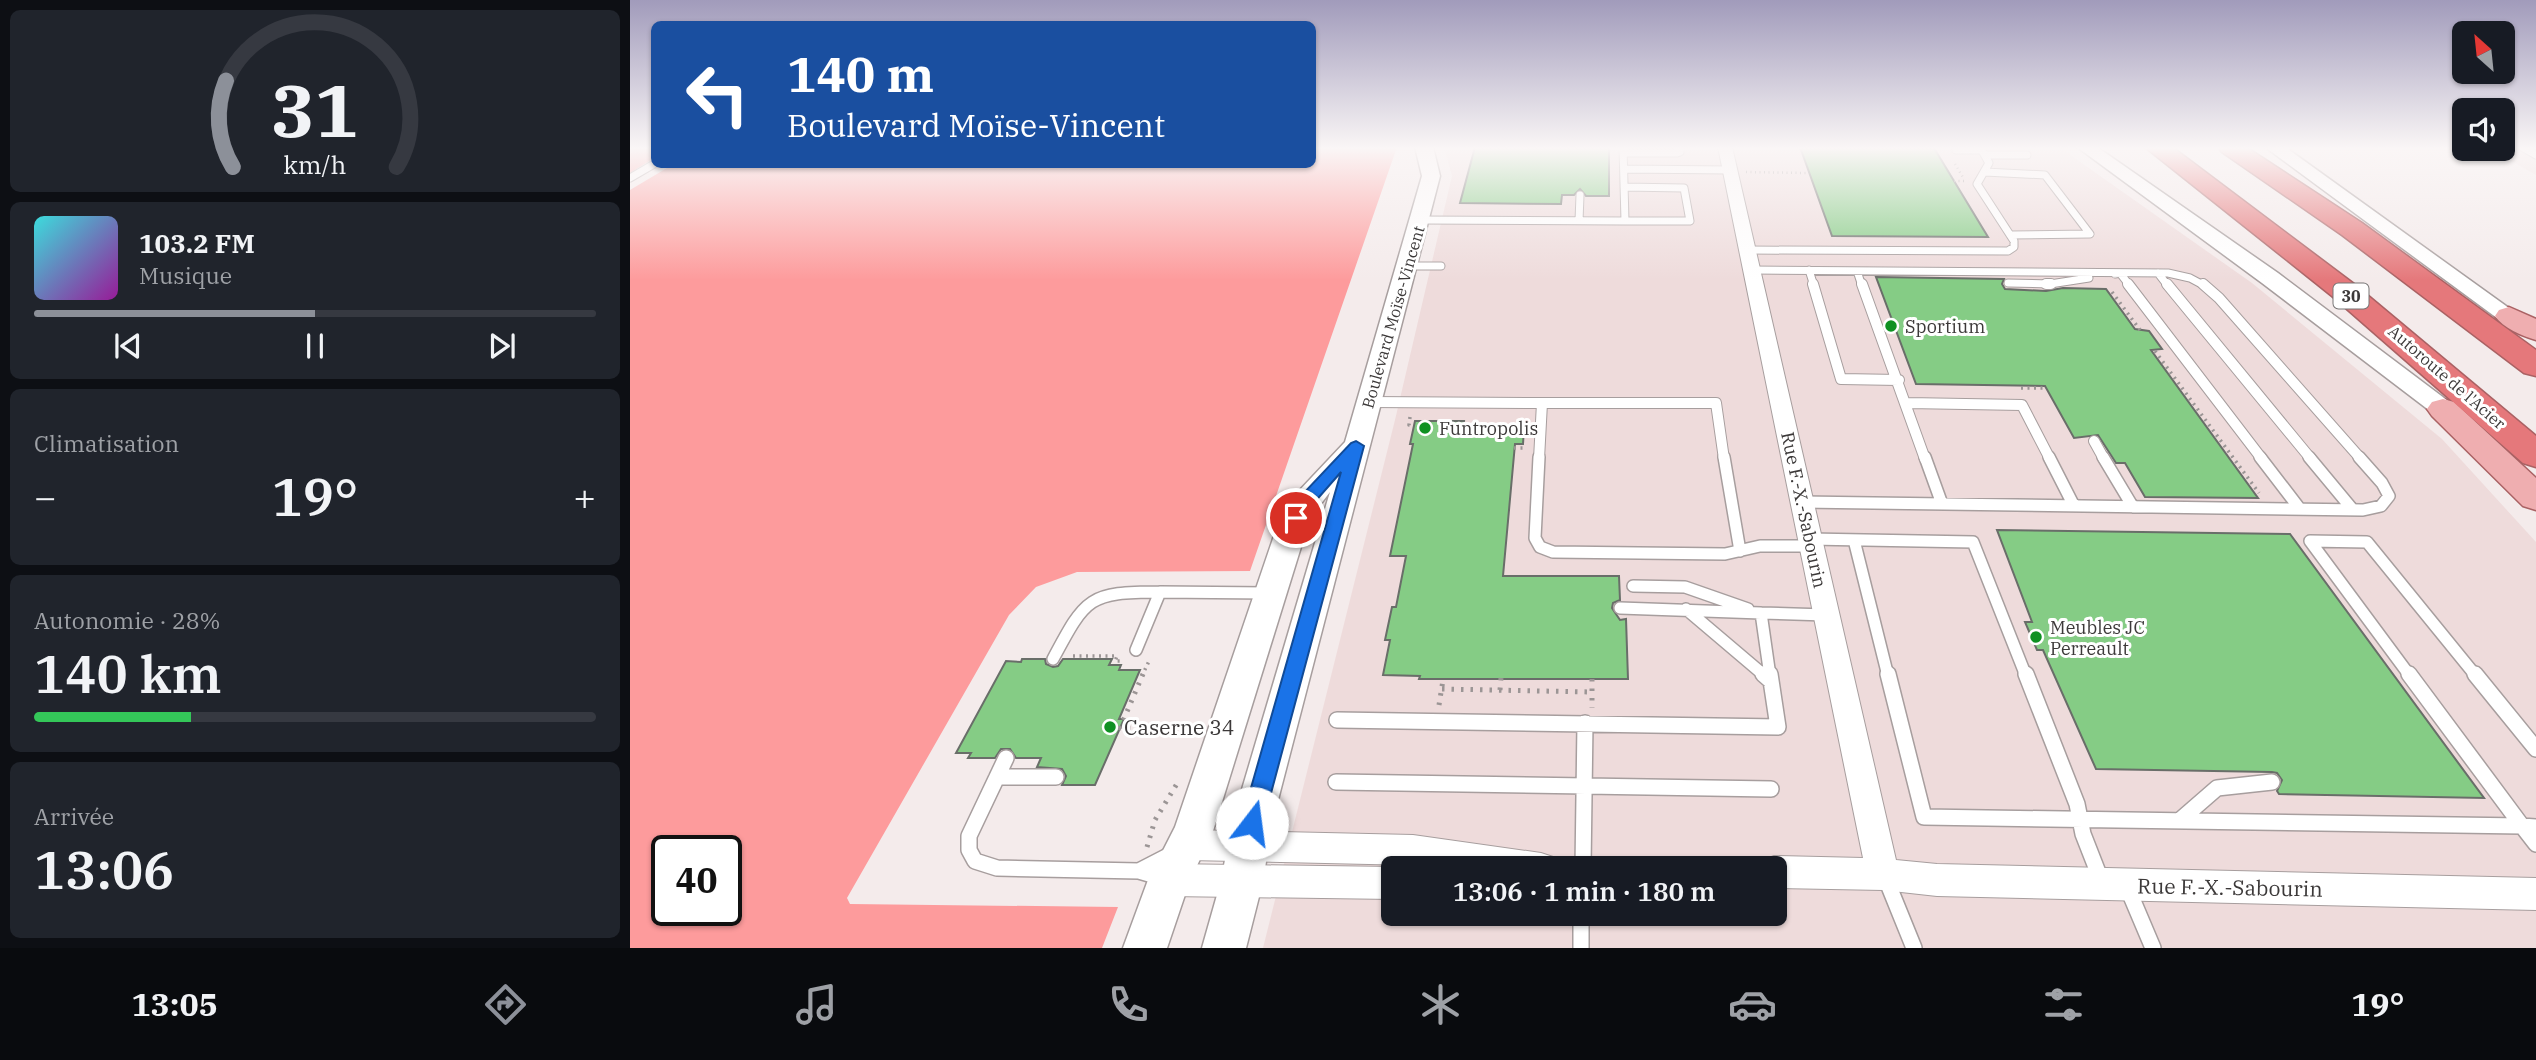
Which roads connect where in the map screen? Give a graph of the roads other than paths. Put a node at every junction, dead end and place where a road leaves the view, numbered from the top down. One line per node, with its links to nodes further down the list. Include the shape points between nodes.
1 (1427, 191): 13 (street, Boulevard Moïse-Vincent)
2 (1624, 191): 15 (lane)
3 (1685, 191): 15 (lane, via 1690,221)
4 (1737, 191): 17 (street, Rue F.-X.-Sabourin)
5 (1982, 191): 16 (lane)
6 (2058, 191): 16 (lane, via 2090,233)
7 (2148, 191): 32 (street)
8 (2184, 191): 32 (highway, via 2296,279)
9 (2215, 191): 35 (highway, Autoroute de l'Acier / 30, via 2343,290)
10 (2296, 191): 27 (highway)
11 (2336, 191): 25 (street)
12 (1580, 195): 14 (lane)
13 (1420, 220): 14 (lane); 18 (street, Boulevard Moïse-Vincent)
14 (1579, 221): 15 (lane)
15 (1625, 221)
16 (2010, 235): 17 (lane, via 2014,247 2000,252)
17 (1749, 260): 20 (lane); 37 (street, Rue F.-X.-Sabourin)
18 (1407, 266): 19 (lane); 29 (street, Boulevard Moïse-Vincent)
19 (1441, 266)
20 (1809, 270): 21 (lane); 28 (lane, via 1841,379)
21 (1857, 271): 22 (lane); 28 (lane)
22 (2120, 273): 23 (lane); 24 (lane, via 2050,284); 41 (lane)
23 (2158, 273): 42 (lane); 42 (lane, via 2191,277 2208,286 2386,488 2388,500 2381,506)
24 (2008, 283)
25 (2509, 316): 26 (highway)
26 (2536, 334)
27 (2536, 366)
28 (1899, 380): 31 (lane)
29 (1369, 402): 30 (lane); 34 (street, Boulevard Moïse-Vincent)
30 (1542, 403): 45 (lane, via 1716,403); 45 (lane, via 1535,538 1540,547 1561,552)
31 (1908, 403): 38 (lane); 39 (lane, via 2022,405)
32 (2443, 409): 36 (main road)
33 (2094, 441): 40 (lane)
34 (1356, 446): 48 (street, Boulevard Moïse-Vincent, via 1299,511); 72 (street, Boulevard Moïse-Vincent)
35 (2536, 455)
36 (2536, 498)
37 (1802, 502): 38 (lane); 44 (street, Rue F.-X.-Sabourin)
38 (1942, 504): 39 (lane)
39 (2074, 506): 40 (lane)
40 (2133, 507): 41 (lane)
41 (2300, 509): 42 (lane)
42 (2353, 510)
43 (1854, 540): 44 (lane); 66 (lane, via 1973,542); 66 (lane, via 1924,817)
44 (1811, 543): 45 (lane); 52 (street, Rue F.-X.-Sabourin)
45 (1740, 551)
46 (1633, 586): 51 (lane, via 1685,587)
47 (1160, 592): 48 (lane); 53 (lane); 54 (lane, via 1114,592 1089,601 1075,616)
48 (1271, 594): 73 (street, Boulevard Moïse-Vincent)
49 (1620, 608): 50 (lane)
50 (1686, 609): 51 (lane); 55 (lane)
51 (1761, 613): 52 (lane); 55 (lane)
52 (1826, 615): 75 (street, Rue F.-X.-Sabourin)
53 (1135, 657)
54 (1053, 659)
55 (1771, 681): 56 (lane, via 1778,727)
56 (1588, 718): 57 (lane); 64 (lane)
57 (1337, 720)
58 (2536, 749): 68 (lane, via 2367,542 2310,541)
59 (1006, 758): 60 (lane)
60 (997, 777): 61 (lane); 73 (lane, via 969,836 975,861 997,868)
61 (1056, 777)
62 (1336, 782): 64 (lane)
63 (2272, 782): 67 (lane, via 2217,788)
64 (1585, 785): 65 (lane); 71 (lane)
65 (1771, 789)
66 (2080, 820): 67 (lane); 77 (lane)
67 (2179, 821): 68 (lane)
68 (2529, 826): 69 (lane)
69 (2536, 844)
70 (1456, 856): 72 (street, via 1413,850)
71 (1583, 856)
72 (1245, 863): 73 (street); 76 (street); 81 (street, Boulevard Moïse-Vincent)
73 (1165, 865): 80 (street, Boulevard Moïse-Vincent)
74 (1787, 872): 75 (street, Rue F.-X.-Sabourin)
75 (1883, 874): 77 (street, Rue F.-X.-Sabourin); 83 (lane)
76 (1381, 881)
77 (2114, 885): 78 (street, Rue F.-X.-Sabourin); 84 (lane)
78 (2536, 894)
79 (1581, 926): 82 (lane)
80 (1145, 948)
81 (1224, 948)
82 (1581, 948)
83 (1914, 948)
84 (2153, 948)

